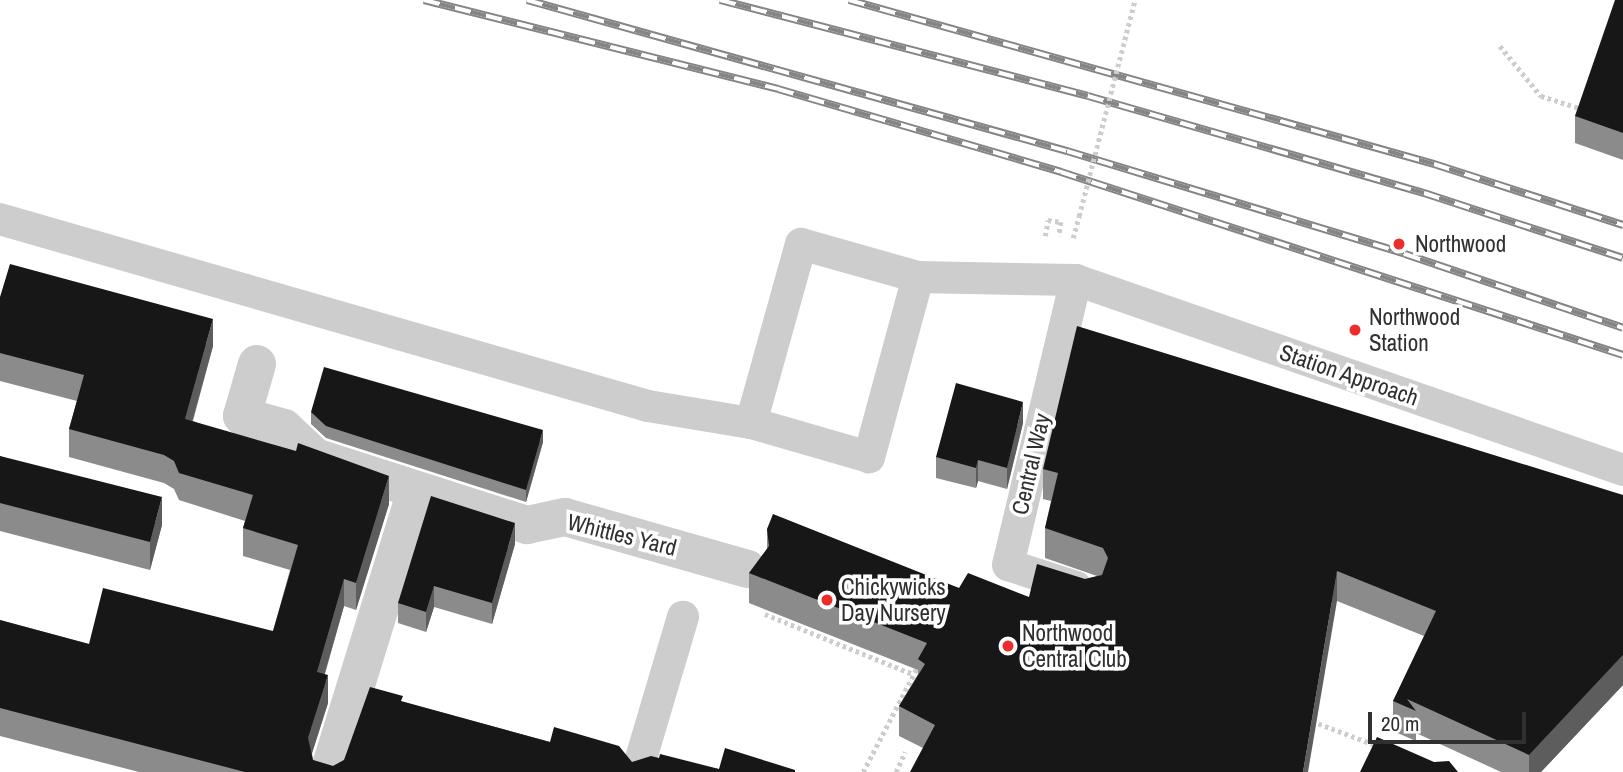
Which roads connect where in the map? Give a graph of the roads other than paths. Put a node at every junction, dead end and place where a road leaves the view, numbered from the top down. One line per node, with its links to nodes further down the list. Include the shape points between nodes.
1 (0, 219): 5 (lane, via 648,406)
2 (918, 277): 3 (lane, Station Approach); 5 (lane, Station Approach, via 801,244); 5 (lane, via 869,457)
3 (1076, 280): 6 (lane, Station Approach); 9 (lane, Central Way, via 1008,565)
4 (257, 364): 7 (street, Whittles Yard, via 242,415 284,428 316,457)
5 (751, 423)
6 (1623, 470)
7 (416, 491): 8 (street, Whittles Yard, via 527,525 565,517); 11 (street)
8 (748, 569)
9 (1090, 591)
10 (683, 617): 12 (lane)
11 (329, 772)
12 (637, 772)

